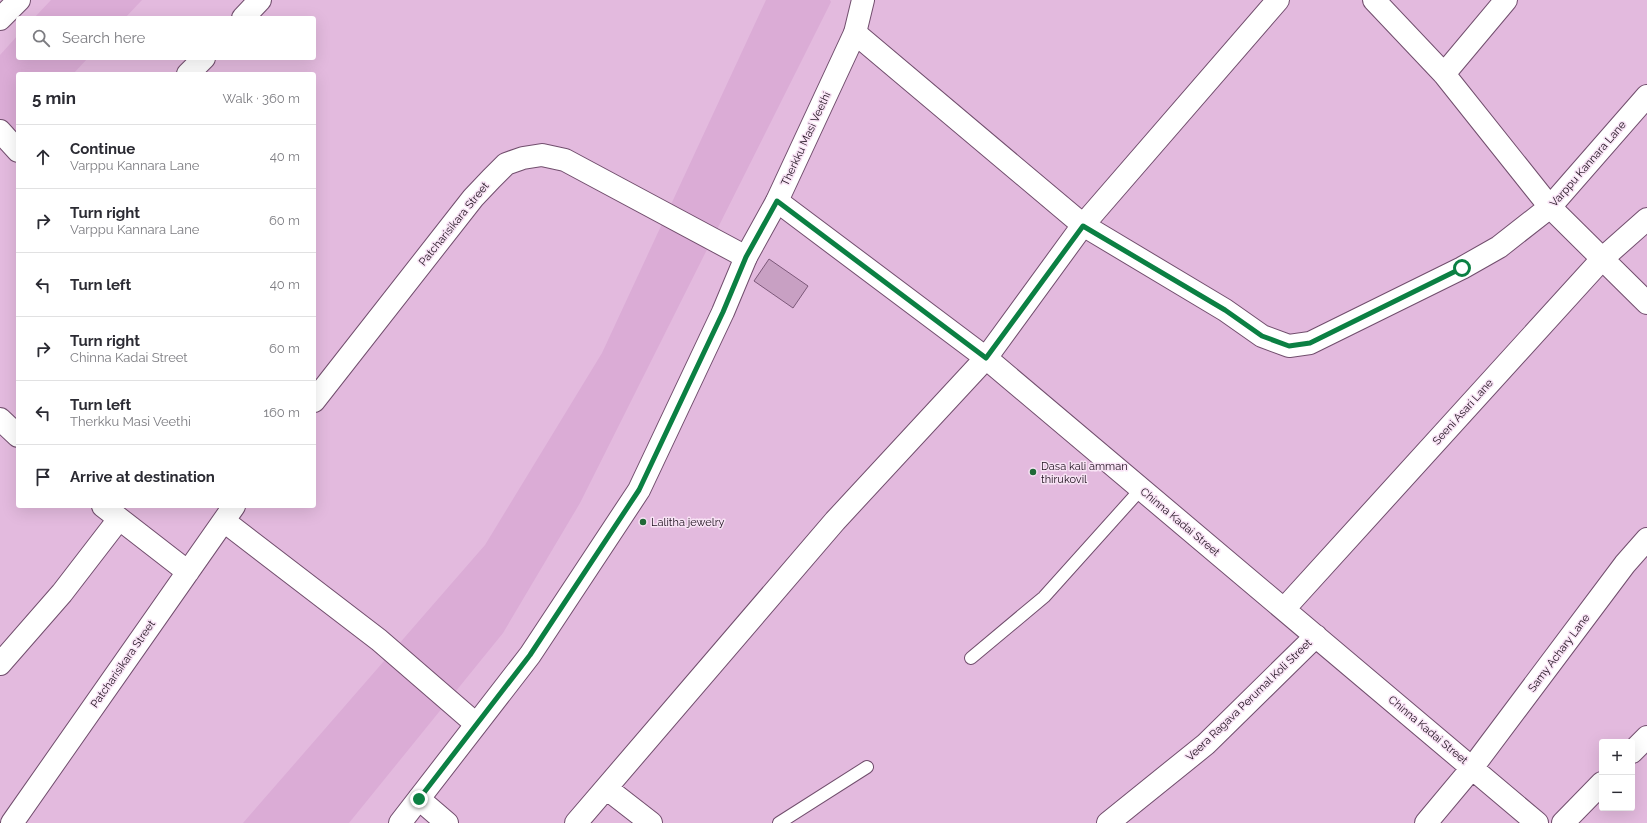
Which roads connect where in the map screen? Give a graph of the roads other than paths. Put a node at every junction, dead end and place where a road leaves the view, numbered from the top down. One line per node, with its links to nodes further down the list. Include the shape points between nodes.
1 (20, 0): 8 (street)
2 (260, 0): 7 (street)
3 (863, 0): 9 (street, Therkku Masi Veethi)
4 (1278, 0): 19 (street)
5 (1374, 0): 12 (street)
6 (1506, 0): 12 (street)
7 (245, 16)
8 (0, 19)
9 (855, 33): 16 (street, Therkku Masi Veethi); 19 (street, Varppu Kannara Lane)
10 (202, 60): 11 (street)
11 (190, 72)
12 (1444, 74): 17 (street)
13 (1647, 96): 17 (street, Varppu Kannara Lane)
14 (0, 131): 15 (street)
15 (16, 149)
16 (777, 201): 20 (street, Therkku Masi Veethi); 23 (street, Chinna Kadai Street)
17 (1550, 207): 19 (street, Varppu Kannara Lane, via 1499,247 1462,268 1310,343 1289,346 1262,336 1225,310); 21 (street)
18 (1647, 219): 21 (street, Seeni Asari Lane)
19 (1083, 226): 23 (street)
20 (746, 257): 24 (street, Patcharisikara Street, via 565,160 542,155 523,158 506,164 472,198); 36 (street, Therkku Masi Veethi, via 723,312 639,490 530,655)
21 (1603, 258): 22 (street); 32 (street, Seeni Asari Lane)
22 (1647, 303)
23 (986, 358): 27 (street, Chinna Kadai Street); 42 (street, via 835,521)
24 (316, 398)
25 (0, 419): 26 (street)
26 (16, 434)
27 (1141, 489): 32 (street, Chinna Kadai Street); 34 (lane, via 1044,597)
28 (111, 512): 31 (street); 35 (street, via 62,593)
29 (229, 514): 31 (street, Patcharisikara Street); 36 (street)
30 (1647, 540): 40 (street, Samy Achary Lane, via 1625,564)
31 (188, 572): 44 (street, Patcharisikara Street)
32 (1284, 609): 33 (street, Chinna Kadai Street)
33 (1316, 636): 40 (street, Chinna Kadai Street); 50 (street, Veera Ragava Perumal Koli Street, via 1206,744)
34 (971, 658)
35 (0, 664)
36 (476, 724): 43 (street, Therkku Masi Veethi)
37 (1647, 737): 38 (street)
38 (1635, 749)
39 (867, 767): 49 (lane)
40 (1472, 768): 51 (street, Samy Achary Lane); 52 (street, Chinna Kadai Street)
41 (1599, 786): 53 (street)
42 (606, 788): 47 (street); 48 (street)
43 (419, 799): 45 (street, Therkku Masi Veethi); 46 (street)
44 (12, 823)
45 (400, 823)
46 (448, 823)
47 (576, 823)
48 (651, 823)
49 (779, 823)
50 (1108, 823)
51 (1426, 823)
52 (1537, 823)
53 (1563, 823)

